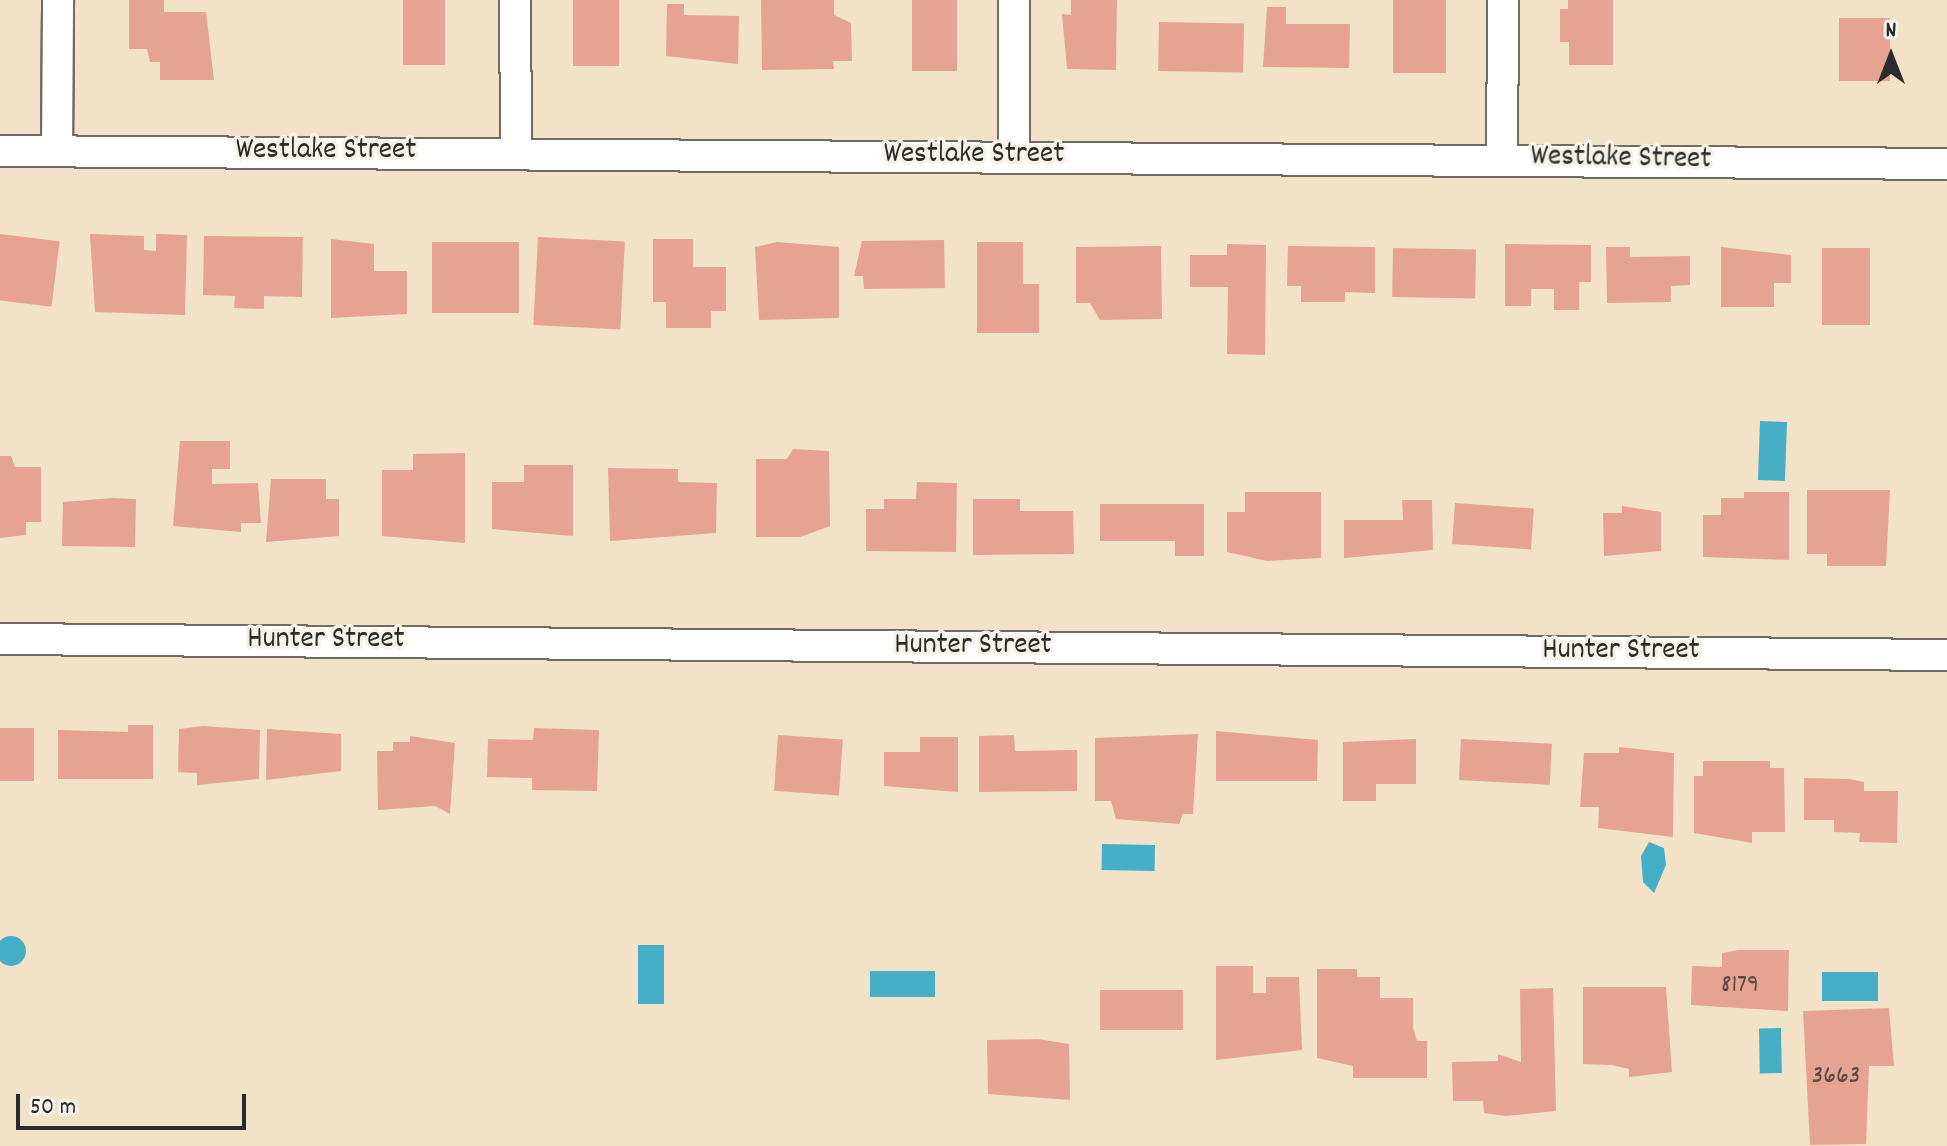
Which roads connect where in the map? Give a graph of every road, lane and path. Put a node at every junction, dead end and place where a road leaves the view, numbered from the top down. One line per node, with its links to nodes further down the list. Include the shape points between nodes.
1 (58, 0): 6 (street)
2 (515, 0): 7 (street)
3 (1014, 0): 8 (street)
4 (1503, 0): 9 (street)
5 (0, 151): 6 (street, Westlake Street)
6 (57, 151): 7 (street, Westlake Street)
7 (516, 153): 8 (street, Westlake Street)
8 (1014, 156): 9 (street, Westlake Street)
9 (1502, 158): 10 (street, Westlake Street)
10 (1947, 164)
11 (0, 639): 12 (street, Hunter Street)
12 (1947, 655)

